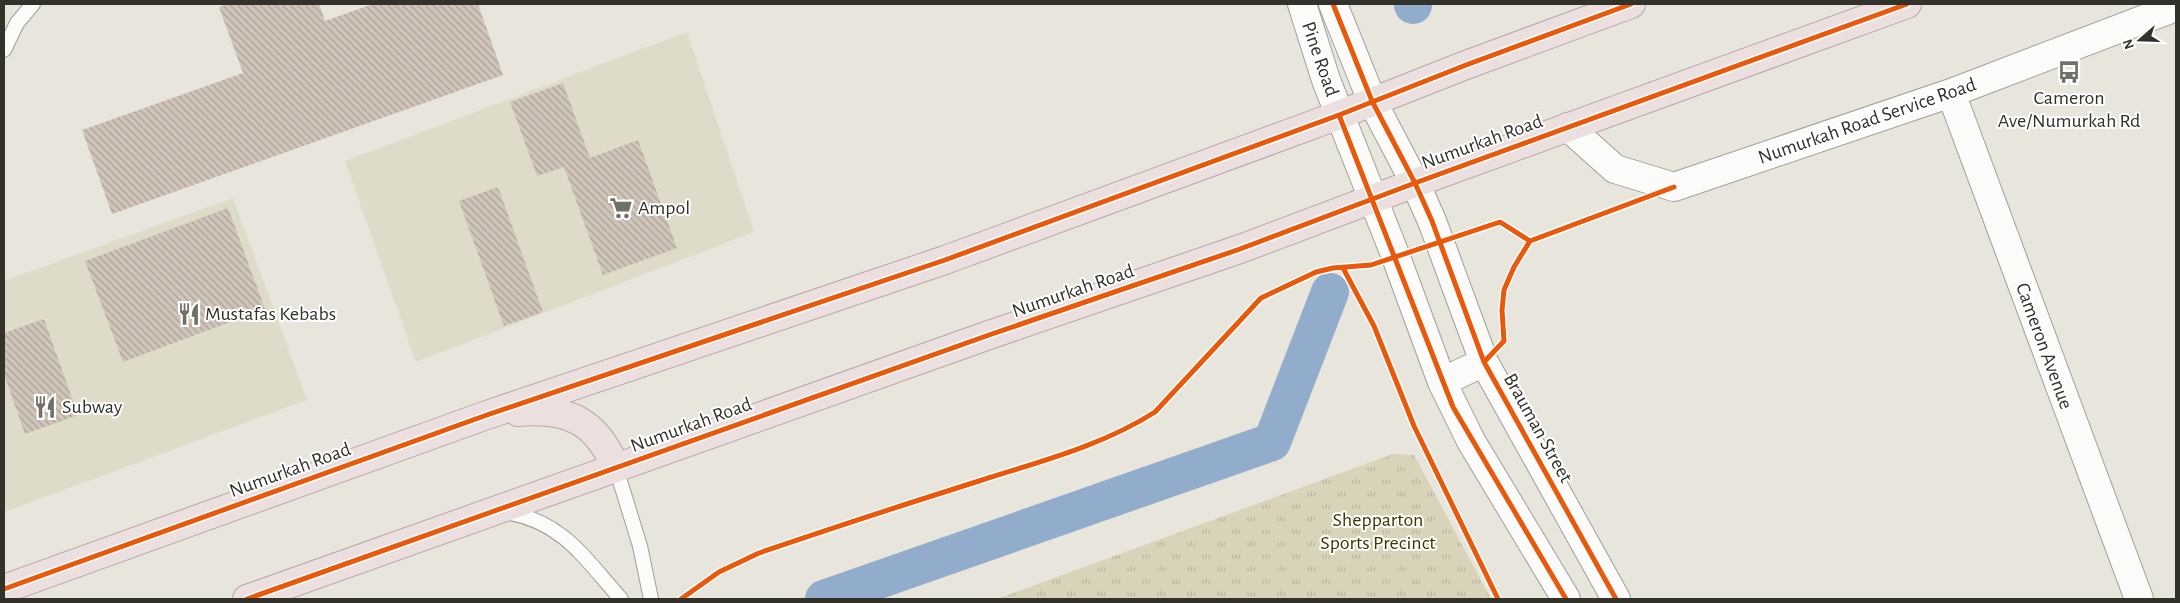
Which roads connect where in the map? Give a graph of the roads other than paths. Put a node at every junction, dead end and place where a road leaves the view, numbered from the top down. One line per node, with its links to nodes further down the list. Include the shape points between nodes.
1 (33, 4): 7 (lane, via 17,23)
2 (1302, 4): 10 (street, Pine Road, via 1318,59)
3 (1333, 4): 9 (street, Pine Road)
4 (1632, 4): 9 (highway, Numurkah Road)
5 (1906, 4): 11 (highway, Numurkah Road)
6 (2176, 7): 8 (street, Numurkah Road Service Road)
7 (4, 50)
8 (1951, 93): 11 (street, Numurkah Road Service Road, via 1674,187 1615,170); 25 (street, Cameron Avenue)
9 (1372, 101): 10 (highway, Numurkah Road); 12 (street, Pine Road)
10 (1340, 115): 13 (street, Pine Road); 16 (highway, Numurkah Road, via 945,260)
11 (1568, 127): 12 (highway, Numurkah Road)
12 (1414, 183): 13 (highway, Numurkah Road); 14 (street, Brauman Street, via 1432,221)
13 (1373, 198): 15 (street); 17 (highway, Numurkah Road, via 1112,294)
14 (1484, 362): 15 (street); 24 (street, Brauman Street)
15 (1442, 382): 23 (street, via 1471,441)
16 (484, 416): 17 (highway, via 551,411 576,419 596,433); 19 (highway, Numurkah Road)
17 (616, 468): 18 (highway, Numurkah Road); 22 (lane, via 640,546)
18 (493, 512): 20 (highway, Numurkah Road); 21 (lane, via 519,515 560,533)
19 (4, 589)
20 (247, 599)
21 (621, 599)
22 (651, 599)
23 (1566, 599)
24 (1616, 599)
25 (2139, 599)

